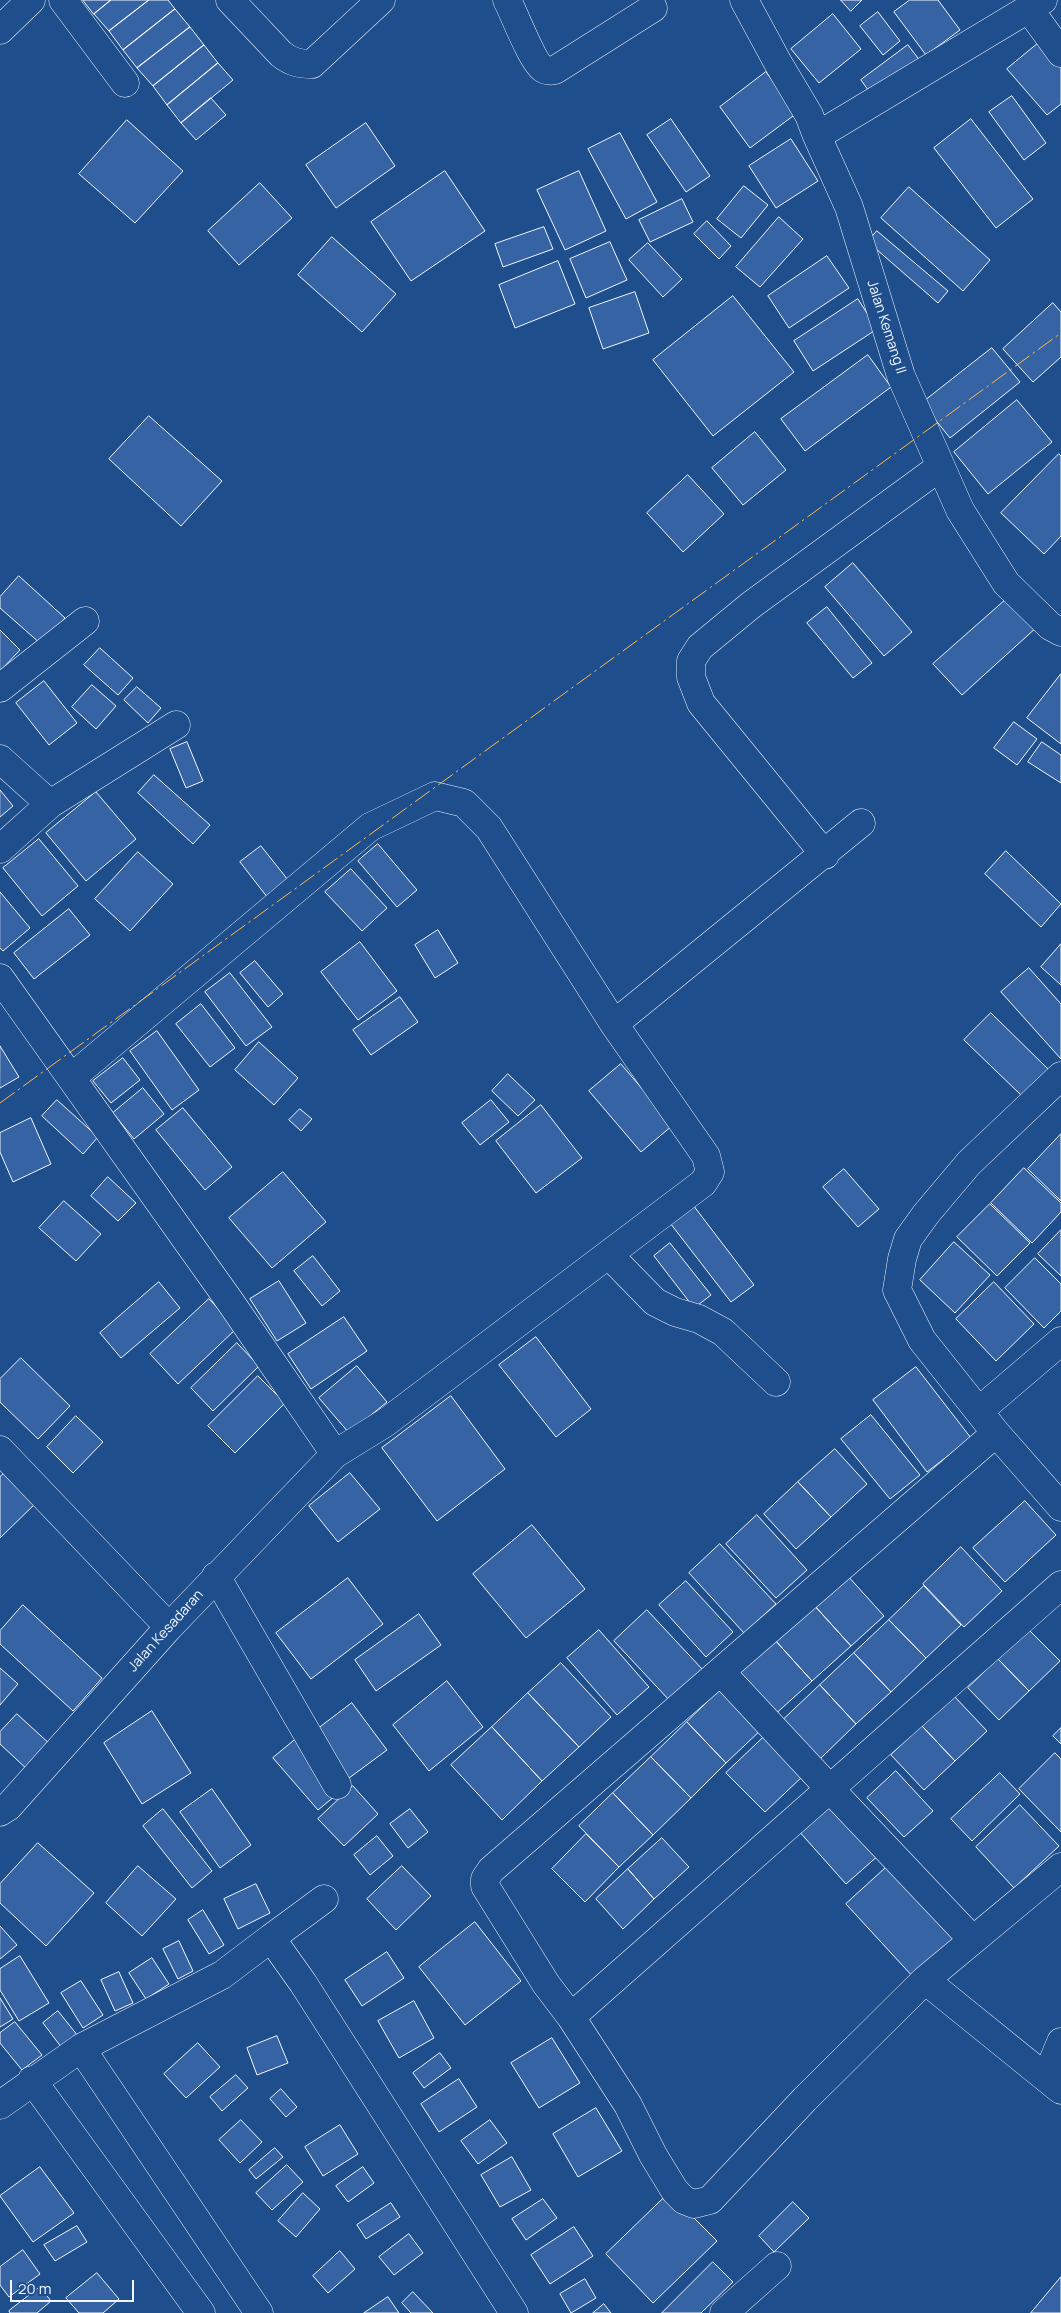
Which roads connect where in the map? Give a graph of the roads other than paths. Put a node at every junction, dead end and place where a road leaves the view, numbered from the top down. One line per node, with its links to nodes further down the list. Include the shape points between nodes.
1 (31, 0): 9 (street)
2 (63, 0): 11 (street)
3 (230, 0): 4 (street, via 281,54 300,64 312,64)
4 (381, 0)
5 (507, 0): 8 (street, via 536,61 551,71)
6 (744, 0): 12 (street, Jalan Kemang II, via 809,115)
7 (1036, 5): 10 (street); 12 (street)
8 (653, 8)
9 (0, 30)
10 (1061, 52)
11 (125, 83)
12 (817, 136): 13 (street, Jalan Kemang II, via 850,207 901,376)
13 (940, 467): 15 (street, Jalan Kemang II, via 960,510 1006,583); 22 (street, via 751,605 700,648 691,661 691,677 701,703)
14 (85, 620): 16 (street)
15 (1057, 623)
16 (0, 688)
17 (176, 725): 19 (street)
18 (0, 758): 19 (street)
19 (50, 804): 21 (street)
20 (861, 823): 22 (street)
21 (0, 849)
22 (825, 855): 24 (street)
23 (0, 978): 26 (street)
24 (614, 1024): 26 (street, Jalan Kesadaran, via 489,828 464,803 435,796 370,827); 27 (street, Jalan Kesadaran, via 706,1156 710,1172 703,1183)
25 (1061, 1076): 30 (street, via 969,1163 908,1238 902,1259 897,1290 922,1340)
26 (72, 1078): 33 (street)
27 (609, 1255): 29 (street, via 655,1302 723,1332); 33 (street, Jalan Kesadaran, via 385,1422)
28 (1061, 1341): 30 (street)
29 (776, 1382)
30 (979, 1411): 31 (street)
31 (996, 1433): 34 (street); 38 (street)
32 (0, 1450): 37 (street)
33 (335, 1454): 35 (street, Jalan Kesadaran)
34 (1061, 1507)
35 (216, 1576): 37 (street, Jalan Kesadaran); 39 (street)
36 (1061, 1585): 40 (street)
37 (169, 1627): 41 (street, Jalan Kesadaran)
38 (721, 1672): 40 (street); 47 (street, via 491,1870 486,1878 485,1886 500,1911)
39 (337, 1785)
40 (830, 1789): 45 (street); 47 (street)
41 (0, 1812)
42 (1061, 1867): 45 (street)
43 (324, 1900): 44 (street)
44 (271, 1938): 49 (street, via 222,1975); 56 (street)
45 (972, 1939): 46 (street)
46 (925, 1980): 47 (street, via 805,2099 710,2200 694,2204 675,2191 628,2104); 51 (street)
47 (571, 2017)
48 (1061, 2042): 51 (street)
49 (80, 2048): 50 (street); 55 (street)
50 (32, 2080): 52 (street); 54 (street)
51 (1054, 2084)
52 (0, 2105)
53 (777, 2266): 57 (street)
54 (200, 2313)
55 (259, 2313)
56 (514, 2313)
57 (724, 2313)

